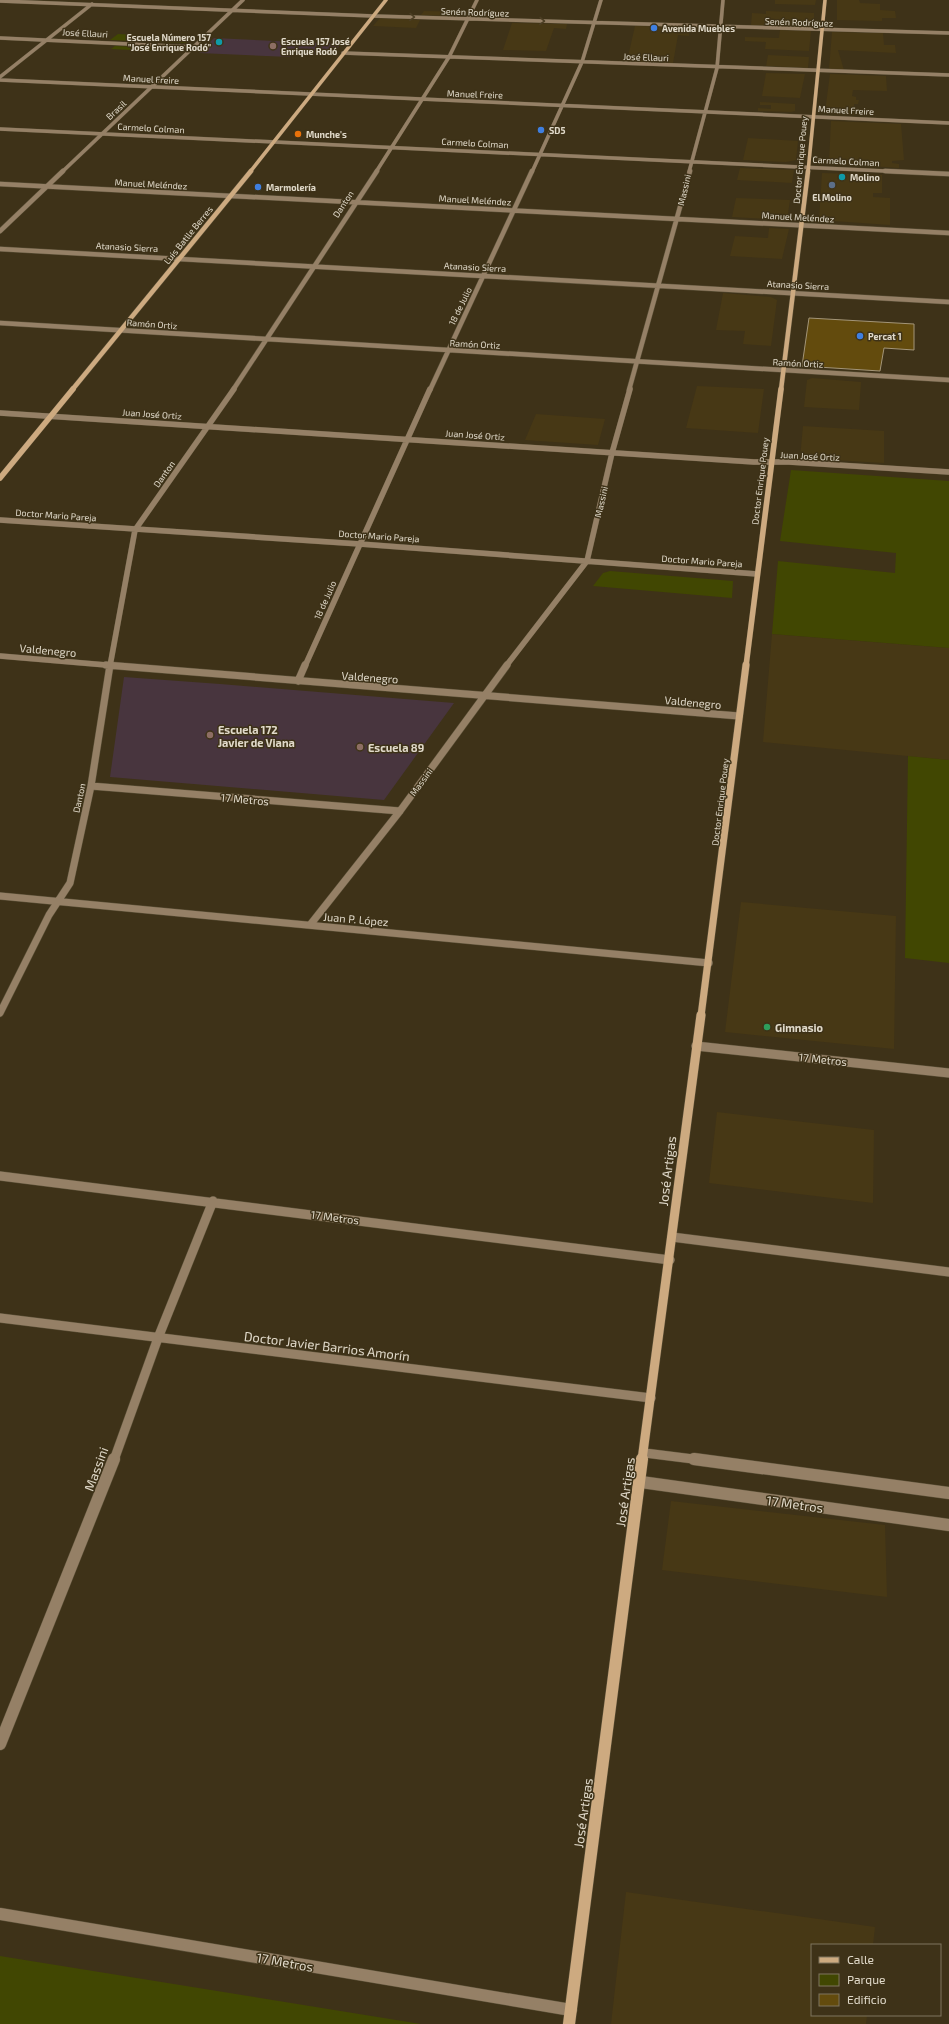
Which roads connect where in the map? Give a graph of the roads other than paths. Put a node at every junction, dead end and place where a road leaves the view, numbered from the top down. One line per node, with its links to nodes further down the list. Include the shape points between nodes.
1 (97, 0): 9 (street)
2 (243, 0): 10 (street, Brasil)
3 (386, 0): 11 (street, Luis Batlle Berres)
4 (477, 0): 12 (street, Danton)
5 (601, 0): 13 (street, 18 de Julio)
6 (723, 0): 14 (street, Massini)
7 (825, 0): 15 (street, Doctor Enrique Pouey)
8 (0, 2): 9 (street, Senén Rodríguez)
9 (90, 5): 10 (street, Senén Rodríguez); 18 (street)
10 (232, 11): 11 (street, Senén Rodríguez); 19 (street, Brasil)
11 (373, 16): 12 (street, Senén Rodríguez, one-way to 12); 20 (street, Luis Batlle Berres)
12 (469, 19): 13 (street, Senén Rodríguez, one-way to 13); 21 (street, Danton)
13 (595, 23): 14 (street, Senén Rodríguez); 22 (street, 18 de Julio)
14 (721, 26): 15 (street, Senén Rodríguez); 23 (street, Massini)
15 (822, 30): 16 (street, Senén Rodríguez); 24 (street, Doctor Enrique Pouey)
16 (949, 33)
17 (0, 38): 18 (street, José Ellauri)
18 (46, 40): 19 (street, José Ellauri); 26 (street)
19 (193, 47): 28 (street, Brasil)
20 (343, 53): 21 (street, José Ellauri); 29 (street, Luis Batlle Berres)
21 (449, 57): 22 (street, José Ellauri); 30 (street, Danton)
22 (582, 62): 23 (street, José Ellauri); 31 (street, 18 de Julio)
23 (716, 68): 24 (street, José Ellauri); 32 (street, Massini)
24 (817, 72): 25 (street, José Ellauri); 33 (street, Doctor Enrique Pouey)
25 (949, 75)
26 (0, 77)
27 (0, 80): 28 (street, Manuel Freire)
28 (152, 87): 29 (street, Manuel Freire); 36 (street, Brasil)
29 (310, 94): 30 (street, Manuel Freire); 37 (street, Luis Batlle Berres)
30 (424, 99): 31 (street, Manuel Freire); 38 (street, Danton)
31 (562, 105): 32 (street, Manuel Freire); 39 (street, 18 de Julio)
32 (706, 112): 33 (street, Manuel Freire); 40 (street, Massini)
33 (813, 116): 34 (street, Manuel Freire); 41 (street, Doctor Enrique Pouey)
34 (949, 123)
35 (0, 129): 36 (street, Carmelo Colman)
36 (102, 133): 37 (street, Carmelo Colman); 44 (street, Brasil)
37 (272, 142): 38 (street, Carmelo Colman); 45 (street, Luis Batlle Berres)
38 (391, 147): 39 (street, Carmelo Colman); 46 (street, Danton)
39 (540, 154): 40 (street, Carmelo Colman); 47 (street, 18 de Julio)
40 (691, 161): 41 (street, Carmelo Colman); 48 (street, Massini)
41 (810, 167): 42 (street, Carmelo Colman); 49 (street, Doctor Enrique Pouey)
42 (949, 174)
43 (0, 184): 44 (street, Manuel Meléndez)
44 (46, 187): 45 (street, Manuel Meléndez); 50 (street, Brasil)
45 (230, 196): 46 (street, Manuel Meléndez); 53 (street, Luis Batlle Berres)
46 (355, 202): 47 (street, Manuel Meléndez); 54 (street, Danton)
47 (514, 210): 48 (street, Manuel Meléndez); 55 (street, 18 de Julio)
48 (677, 219): 49 (street, Manuel Meléndez); 56 (street, Massini)
49 (802, 225): 51 (street, Manuel Meléndez); 57 (street, Doctor Enrique Pouey)
50 (0, 231)
51 (949, 233)
52 (0, 249): 53 (street, Atanasio Sierra)
53 (180, 258): 54 (street, Atanasio Sierra); 60 (street, Luis Batlle Berres)
54 (315, 266): 55 (street, Atanasio Sierra); 61 (street, Danton)
55 (484, 276): 56 (street, Atanasio Sierra); 62 (street, 18 de Julio)
56 (658, 285): 57 (street, Atanasio Sierra); 63 (street, Massini)
57 (795, 293): 58 (street, Atanasio Sierra); 64 (street, Doctor Enrique Pouey)
58 (949, 302)
59 (0, 323): 60 (street, Ramón Ortiz)
60 (121, 330): 61 (street, Ramón Ortiz); 67 (street, Luis Batlle Berres)
61 (266, 339): 62 (street, Ramón Ortiz); 68 (street, Danton)
62 (449, 350): 63 (street, Ramón Ortiz); 69 (street, 18 de Julio)
63 (638, 362): 64 (street, Ramón Ortiz); 70 (street, Massini)
64 (783, 371): 65 (street, Ramón Ortiz); 71 (street, Doctor Enrique Pouey)
65 (949, 380)
66 (0, 413): 67 (street, Juan José Ortiz)
67 (51, 416): 68 (street, Juan José Ortiz); 73 (street, Luis Batlle Berres)
68 (209, 426): 69 (street, Juan José Ortiz); 75 (street, Danton)
69 (406, 439): 70 (street, Juan José Ortiz); 76 (street, 18 de Julio)
70 (612, 453): 71 (street, Juan José Ortiz); 77 (street, Massini)
71 (771, 462): 72 (street, Juan José Ortiz); 78 (street, Doctor Enrique Pouey)
72 (949, 472)
73 (0, 478)
74 (0, 520): 75 (street, Doctor Mario Pareja)
75 (135, 530): 76 (street, Doctor Mario Pareja); 80 (street, Danton)
76 (360, 544): 77 (street, Doctor Mario Pareja); 81 (street, 18 de Julio)
77 (587, 561): 78 (street, Doctor Mario Pareja); 82 (street, Massini)
78 (757, 574): 83 (street, Doctor Enrique Pouey)
79 (0, 656): 80 (street, Valdenegro)
80 (110, 665): 81 (street, Valdenegro); 84 (street, Danton)
81 (298, 681): 82 (street, Valdenegro)
82 (483, 695): 83 (street, Valdenegro); 85 (street, Massini)
83 (739, 716): 89 (street, Doctor Enrique Pouey)
84 (91, 786): 85 (street, 17 Metros); 87 (street, Danton, via 70,884)
85 (400, 811): 88 (street, Massini)
86 (0, 896): 87 (street, Juan P. López)
87 (56, 901): 88 (street, Juan P. López); 90 (street, Danton)
88 (310, 926): 89 (street, Juan P. López)
89 (709, 963): 91 (street, José Artigas)
90 (0, 1013)
91 (696, 1046): 92 (street, 17 Metros); 95 (street, José Artigas)
92 (949, 1073)
93 (0, 1176): 94 (street, 17 Metros)
94 (213, 1201): 96 (street, 17 Metros); 99 (street, Massini)
95 (672, 1237): 96 (street, José Artigas); 97 (street)
96 (670, 1260): 100 (street, José Artigas)
97 (949, 1272)
98 (0, 1318): 99 (street, Doctor Javier Barrios Amorín)
99 (158, 1338): 100 (street, Doctor Javier Barrios Amorín); 105 (street, Massini, via 102,1494)
100 (651, 1398): 101 (street, José Artigas)
101 (645, 1453): 102 (street, José Artigas); 103 (street)
102 (641, 1482): 104 (street, 17 Metros); 107 (street, José Artigas)
103 (949, 1493)
104 (949, 1525)
105 (0, 1744)
106 (0, 1914): 107 (street, 17 Metros)
107 (571, 2010): 108 (street, José Artigas)
108 (569, 2024)

